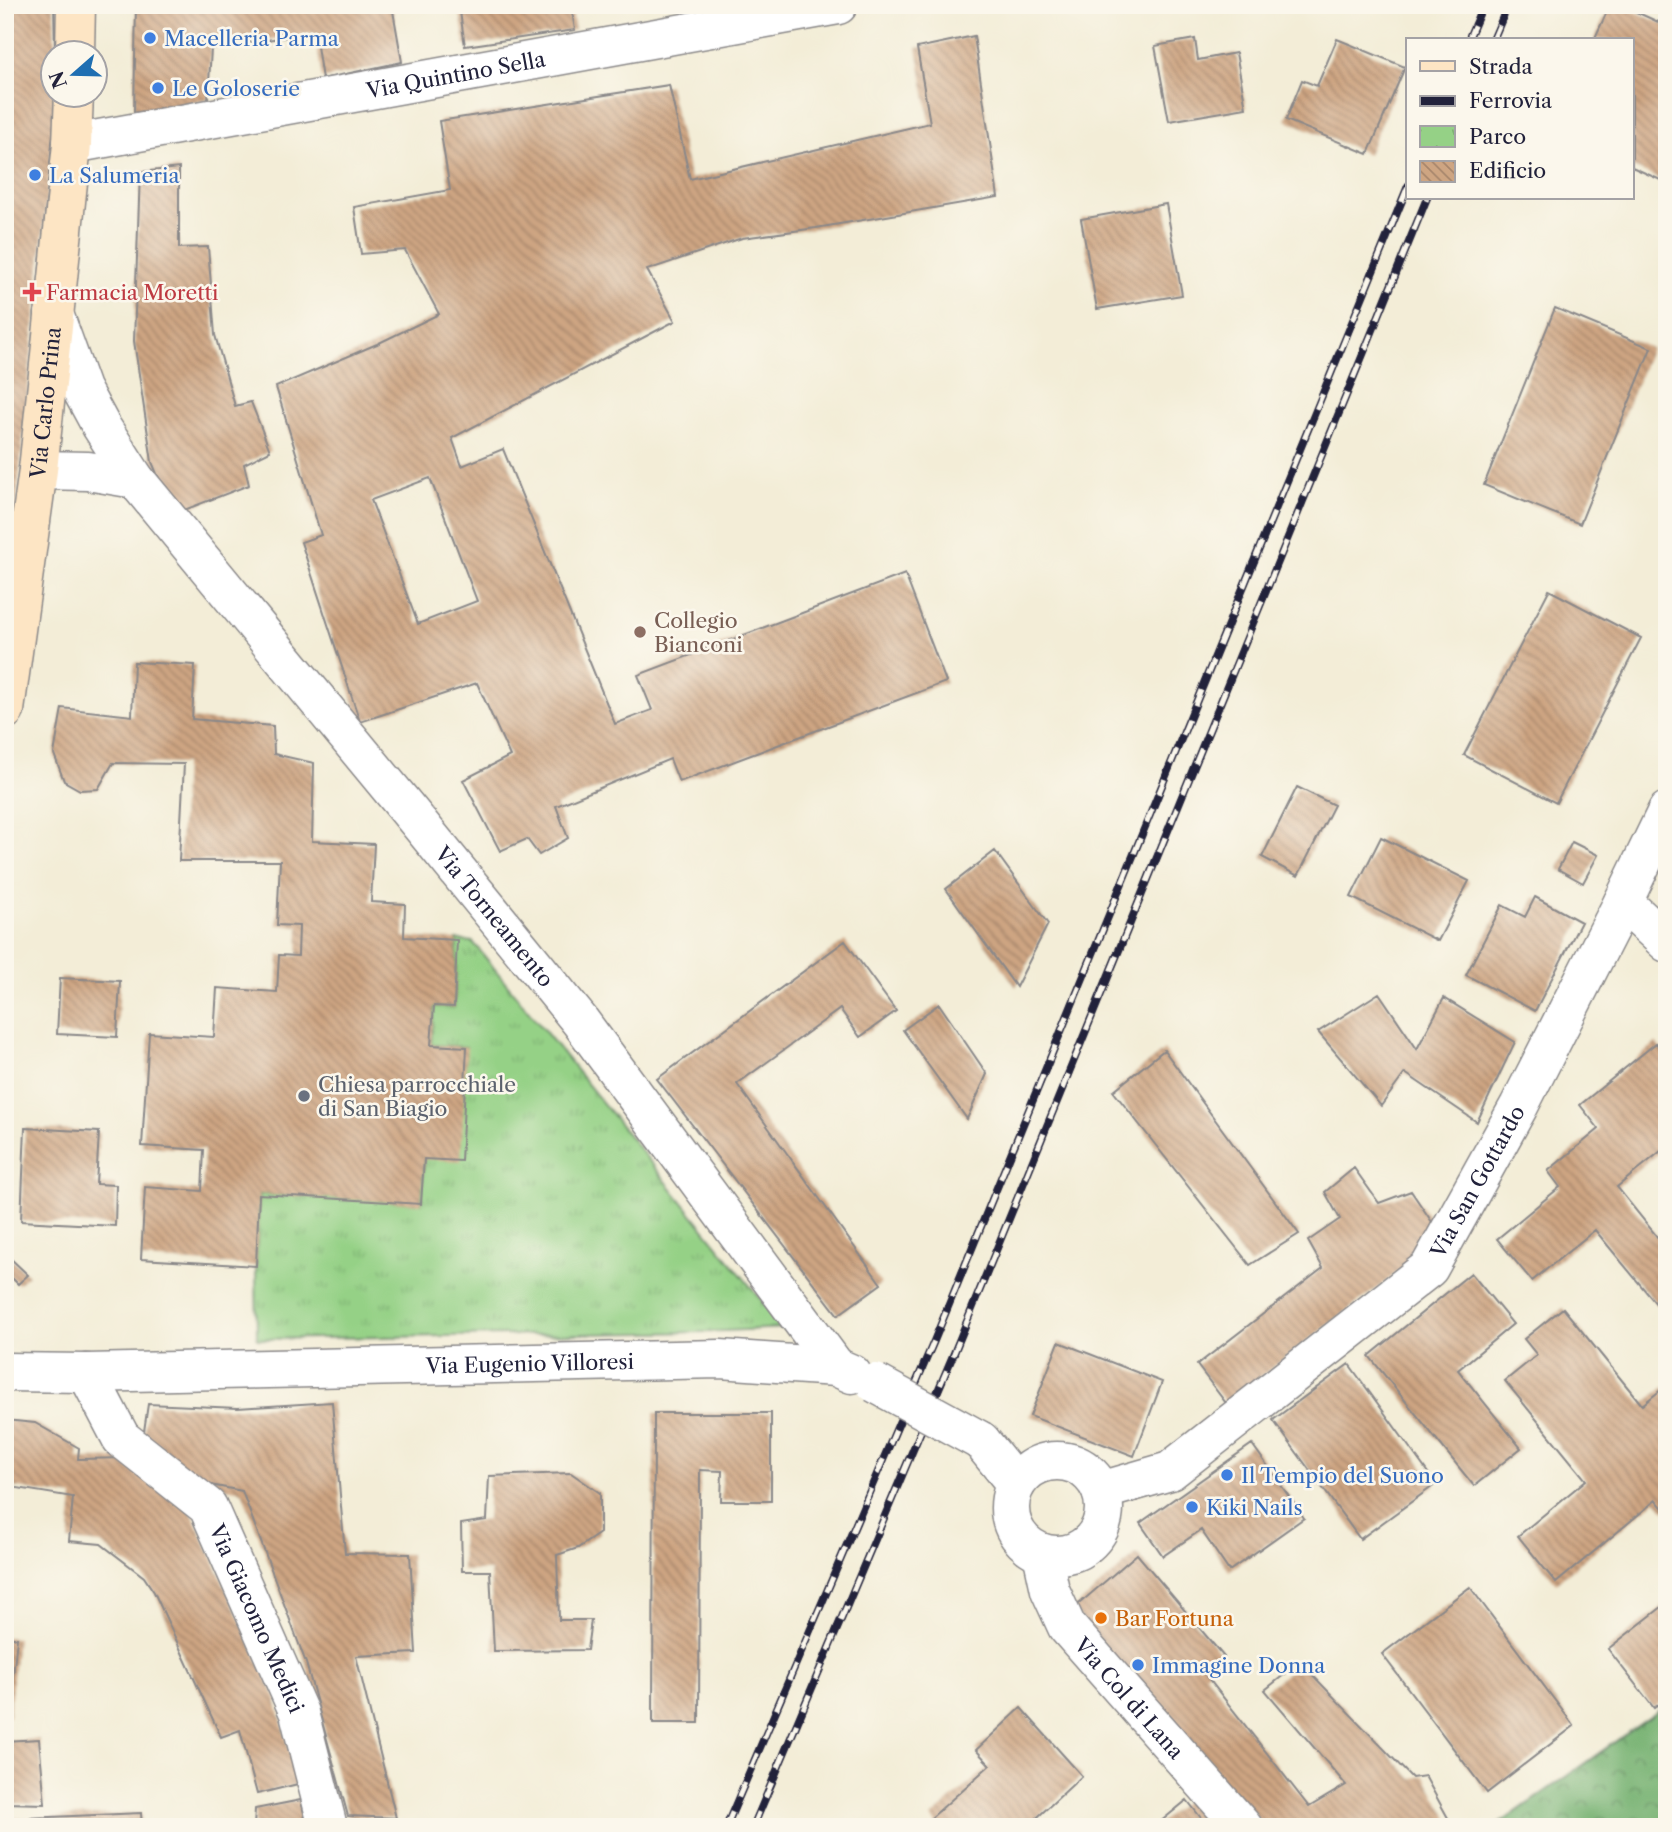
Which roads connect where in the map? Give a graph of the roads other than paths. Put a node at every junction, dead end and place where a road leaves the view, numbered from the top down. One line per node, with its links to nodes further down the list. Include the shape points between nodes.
1 (76, 5): 3 (street)
2 (838, 5): 5 (street, Via Quintino Sella)
3 (75, 38)
4 (73, 108): 5 (street, Via Carlo Prina)
5 (72, 144): 6 (street, Via Carlo Prina)
6 (54, 314): 7 (street, Via Carlo Prina); 8 (street, Via Torneamento, via 81,389)
7 (37, 470): 8 (street, via 88,471); 9 (street, Via Carlo Prina)
8 (135, 479): 14 (street, Via Torneamento, via 580,1021)
9 (13, 593): 10 (street, Via Carlo Prina)
10 (5, 710)
11 (1667, 811): 12 (street, Via San Gottardo)
12 (1623, 902): 13 (street); 18 (street, Via San Gottardo, via 1519,1106 1429,1268 1170,1471)
13 (1667, 943)
14 (836, 1367): 16 (street, Via Eugenio Villoresi, via 720,1359); 17 (street, Via Eugenio Villoresi, bridge, via 981,1441)
15 (5, 1372): 16 (street, Via Eugenio Villoresi)
16 (87, 1373): 20 (street, Via Giacomo Medici, via 121,1438 208,1507 299,1713)
17 (1016, 1484): 18 (street, via 1035,1467 1067,1462 1083,1469); 19 (street, via 1010,1514 1017,1534)
18 (1101, 1491): 19 (street, via 1104,1508 1095,1537 1067,1554)
19 (1042, 1553): 21 (street, Via Col di Lana, via 1050,1590 1067,1627)
20 (328, 1827)
21 (1243, 1827)

